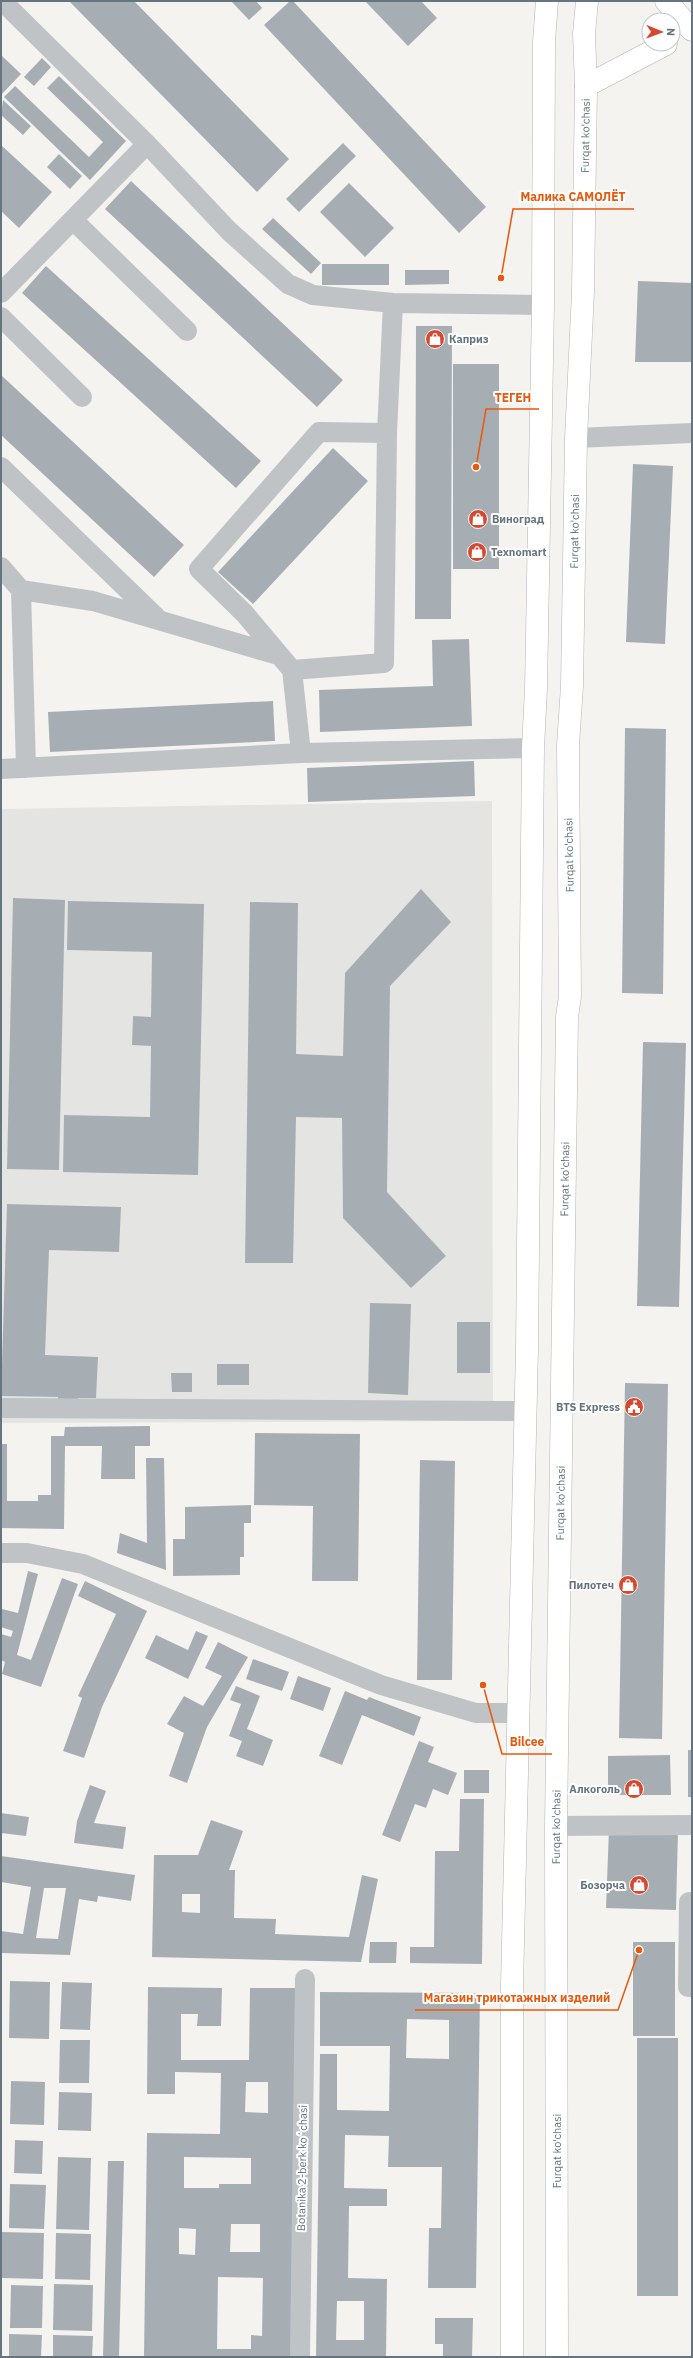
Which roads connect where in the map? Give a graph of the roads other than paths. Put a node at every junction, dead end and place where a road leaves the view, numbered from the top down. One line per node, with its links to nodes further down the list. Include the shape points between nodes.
1 (2, 1): 9 (street)
2 (547, 1): 13 (main road, via 544,42)
3 (587, 1): 8 (main road, Furqat ko'chasi, via 584,34)
4 (666, 1): 5 (main road)
5 (692, 30): 6 (main road)
6 (681, 36)
7 (651, 52): 8 (main road)
8 (586, 86): 19 (main road, Furqat ko'chasi, via 583,292)
9 (147, 144): 10 (street); 12 (street, via 229,231 288,284 313,295)
10 (73, 220): 11 (street); 15 (street)
11 (1, 293)
12 (392, 303): 13 (street); 17 (street)
13 (543, 305): 26 (main road)
14 (1, 317): 16 (street)
15 (187, 331)
16 (82, 397)
17 (387, 433): 24 (street, via 319,432 199,570 245,614); 25 (street, via 384,663)
18 (692, 433): 19 (street)
19 (576, 438): 35 (main road, Furqat ko'chasi, via 572,686 568,745 570,996 567,1017)
20 (1, 467): 23 (street)
21 (1, 567): 22 (street)
22 (21, 590): 23 (street, via 92,601); 28 (street)
23 (158, 619): 24 (street)
24 (278, 655): 25 (street)
25 (292, 670): 27 (street)
26 (533, 748): 27 (street); 31 (main road)
27 (301, 753): 28 (street)
28 (26, 768): 29 (street)
29 (1, 769)
30 (1, 1408): 31 (street)
31 (526, 1411): 33 (main road)
32 (1, 1552): 33 (street, via 28,1553 83,1564 381,1685 476,1713)
33 (520, 1713): 40 (main road, via 512,1986)
34 (692, 1825): 35 (street)
35 (556, 1826): 41 (main road, Furqat ko'chasi)
36 (689, 1902): 38 (street, via 688,1987)
37 (305, 1979): 39 (street, Botanika 2-berk koʻchasi)
38 (692, 1987)
39 (300, 2357)
40 (512, 2357)
41 (557, 2357)

